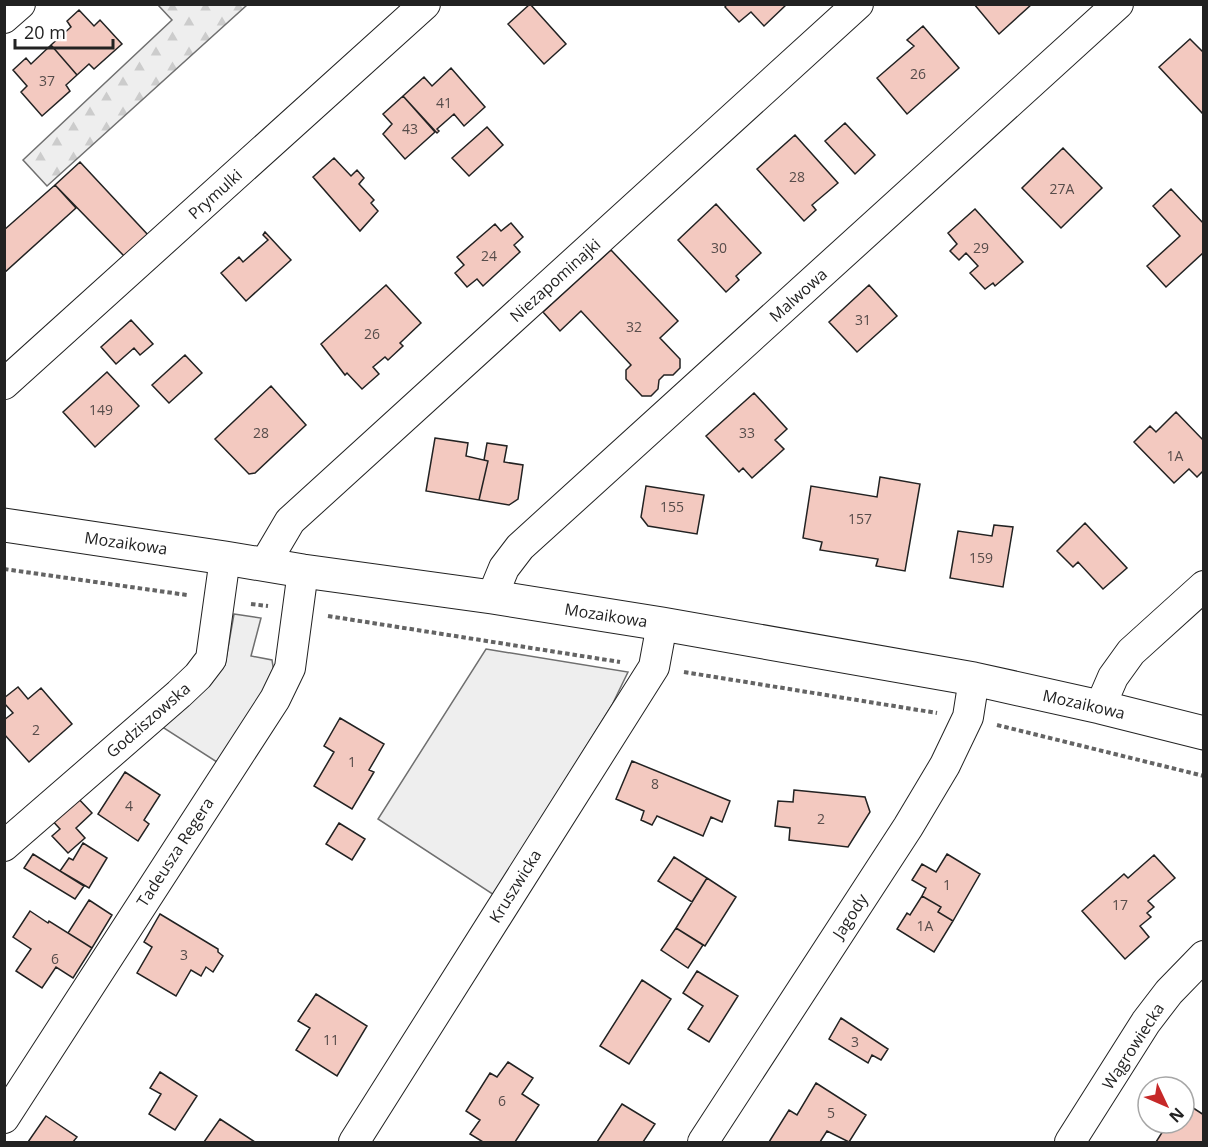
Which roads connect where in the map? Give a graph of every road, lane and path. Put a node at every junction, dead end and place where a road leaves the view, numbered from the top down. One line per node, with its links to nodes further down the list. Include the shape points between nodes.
1 (20, 4): 5 (street)
2 (425, 4): 6 (street, Prymulki)
3 (858, 4): 9 (street, Niezapominajki, via 290,521)
4 (1118, 4): 13 (street, Malwowa, via 520,548 504,568)
5 (4, 18)
6 (4, 384)
7 (4, 525): 8 (street, Mozaikowa)
8 (225, 558): 9 (street, Mozaikowa); 14 (street, Godziszowska)
9 (264, 565): 11 (street, Mozaikowa)
10 (4, 569): 14 (path)
11 (303, 571): 13 (street, Mozaikowa); 15 (street, Tadeusza Regera)
12 (1203, 586): 19 (street, via 1131,652 1113,677)
13 (492, 597): 16 (street, Mozaikowa)
14 (219, 600): 15 (path); 23 (street, Godziszowska, via 207,666 180,694)
15 (297, 611): 17 (path); 25 (street, Tadeusza Regera, via 290,668 275,699)
16 (662, 624): 17 (street, Kruszwicka); 18 (street, Mozaikowa)
17 (654, 667): 20 (path); 26 (street, Kruszwicka)
18 (974, 680): 19 (street, Mozaikowa); 20 (street, Jagody)
19 (1101, 707): 21 (street, Mozaikowa)
20 (968, 717): 22 (path); 27 (street, Jagody, via 908,827)
21 (1203, 733)
22 (1203, 776)
23 (4, 846)
24 (1203, 956): 28 (street, Wągrowiecka, via 1146,1022)
25 (4, 1118)
26 (354, 1143)
27 (703, 1143)
28 (1070, 1143)

